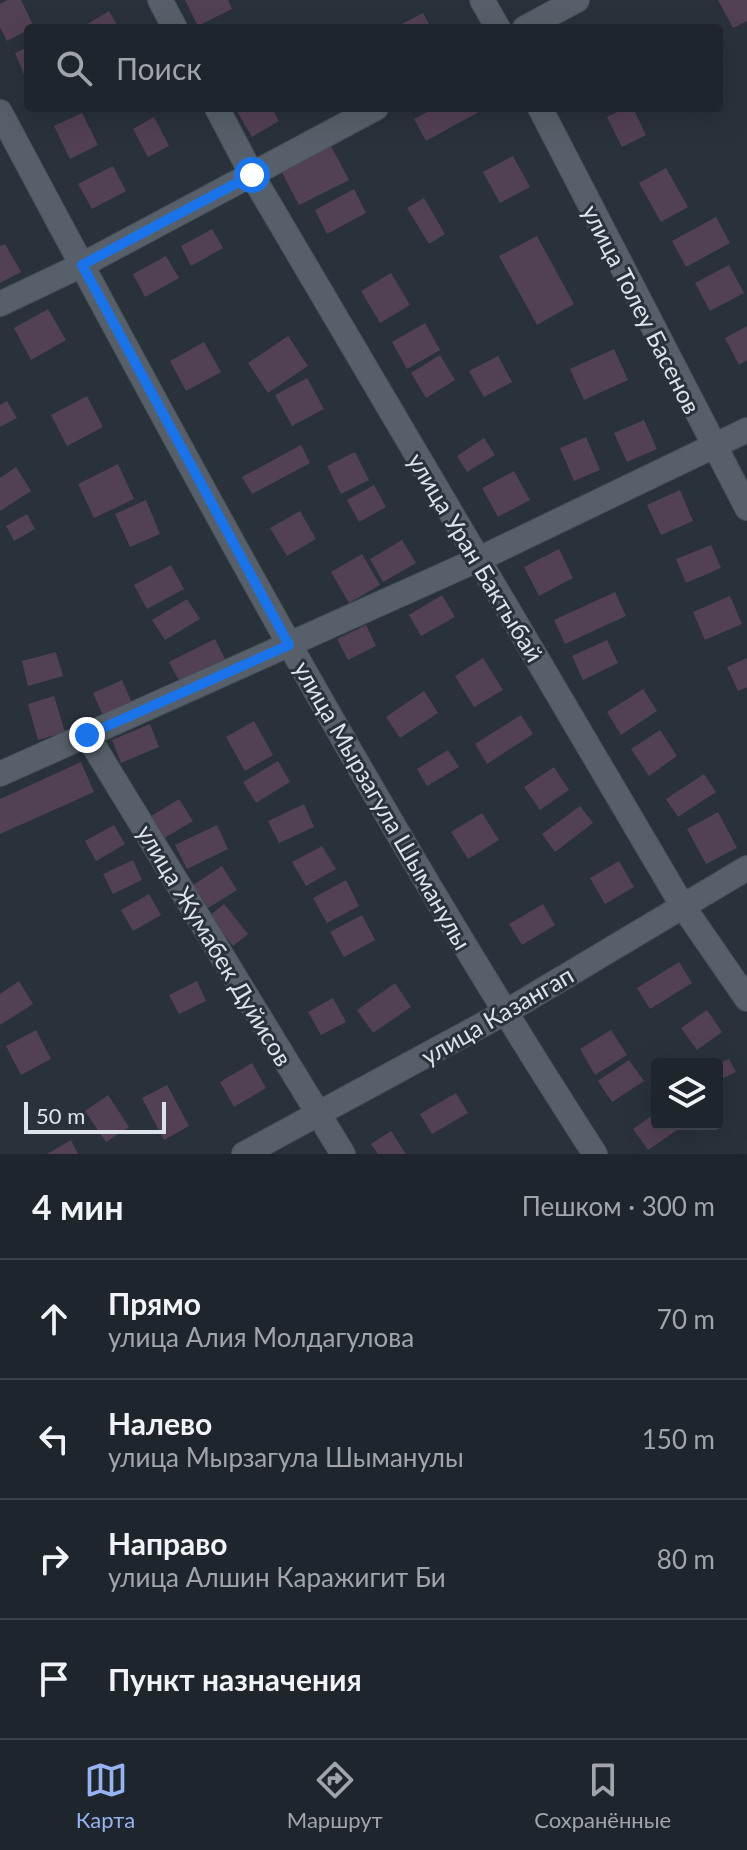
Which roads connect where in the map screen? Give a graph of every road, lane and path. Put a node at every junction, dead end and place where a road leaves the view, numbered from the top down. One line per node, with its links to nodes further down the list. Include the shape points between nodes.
1 (160, 0): 4 (street)
2 (482, 0): 5 (street)
3 (577, 0): 6 (street)
4 (173, 24)
5 (496, 24)
6 (532, 24)
7 (0, 112): 12 (street, улица Мырзагула Шыманулы)
8 (219, 112): 11 (street, улица Уран Бактыбай)
9 (369, 112): 11 (street)
10 (542, 112): 15 (street, улица Толеу Басенов)
11 (252, 175): 12 (street); 17 (street, улица Уран Бактыбай)
12 (82, 265): 13 (street); 18 (street, улица Мырзагула Шыманулы)
13 (0, 304)
14 (747, 430): 15 (street)
15 (713, 447): 16 (street, улица Толеу Басенов); 17 (street)
16 (747, 508)
17 (477, 560): 18 (street); 22 (street, улица Уран Бактыбай)
18 (289, 645): 19 (street); 24 (street, улица Мырзагула Шыманулы)
19 (87, 735): 20 (street); 25 (street, улица Жумабек Дуйисов)
20 (0, 774)
21 (747, 868): 22 (street, улица Казангап)
22 (682, 905): 23 (street, улица Уран Бактыбай); 24 (street, улица Казангап)
23 (747, 999)
24 (504, 1013): 25 (street, улица Казангап); 28 (street, улица Мырзагула Шыманулы)
25 (318, 1114): 26 (street, улица Казангап); 27 (street, улица Жумабек Дуйисов)
26 (244, 1154)
27 (343, 1154)
28 (595, 1154)

